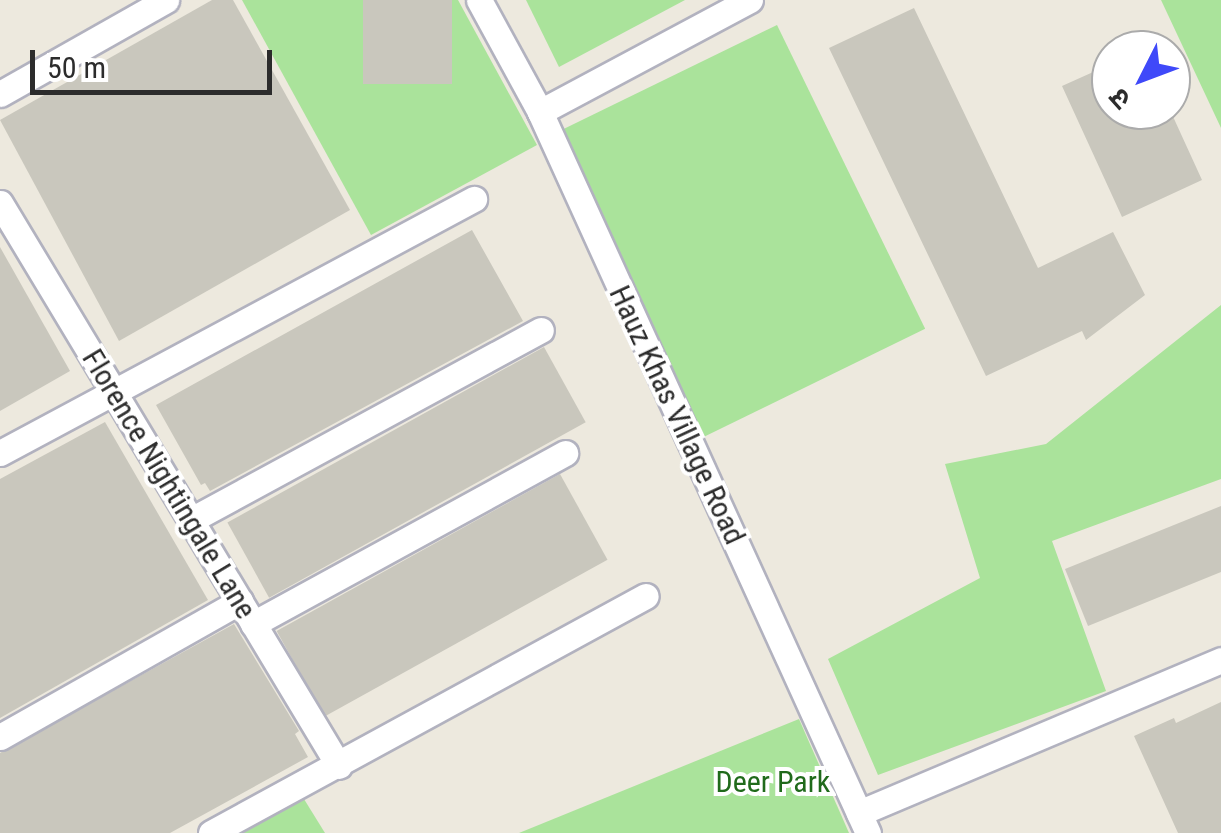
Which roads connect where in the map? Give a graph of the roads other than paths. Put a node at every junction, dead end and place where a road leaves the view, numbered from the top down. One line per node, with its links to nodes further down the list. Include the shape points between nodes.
1 (166, 0): 4 (street)
2 (479, 0): 5 (street, Hauz Khas Village Road)
3 (750, 0): 5 (street)
4 (0, 94)
5 (540, 112): 18 (street, Hauz Khas Village Road)
6 (474, 199): 9 (street)
7 (0, 202): 9 (street, Florence Nightingale Lane)
8 (541, 330): 12 (street)
9 (114, 391): 11 (street); 12 (street, Florence Nightingale Lane)
10 (566, 452): 14 (street)
11 (0, 453)
12 (191, 520): 14 (street, Florence Nightingale Lane)
13 (646, 596): 17 (street)
14 (246, 612): 16 (street); 17 (street, Florence Nightingale Lane)
15 (1221, 660): 18 (street)
16 (0, 737)
17 (338, 766): 19 (street)
18 (863, 823)
19 (211, 833)

